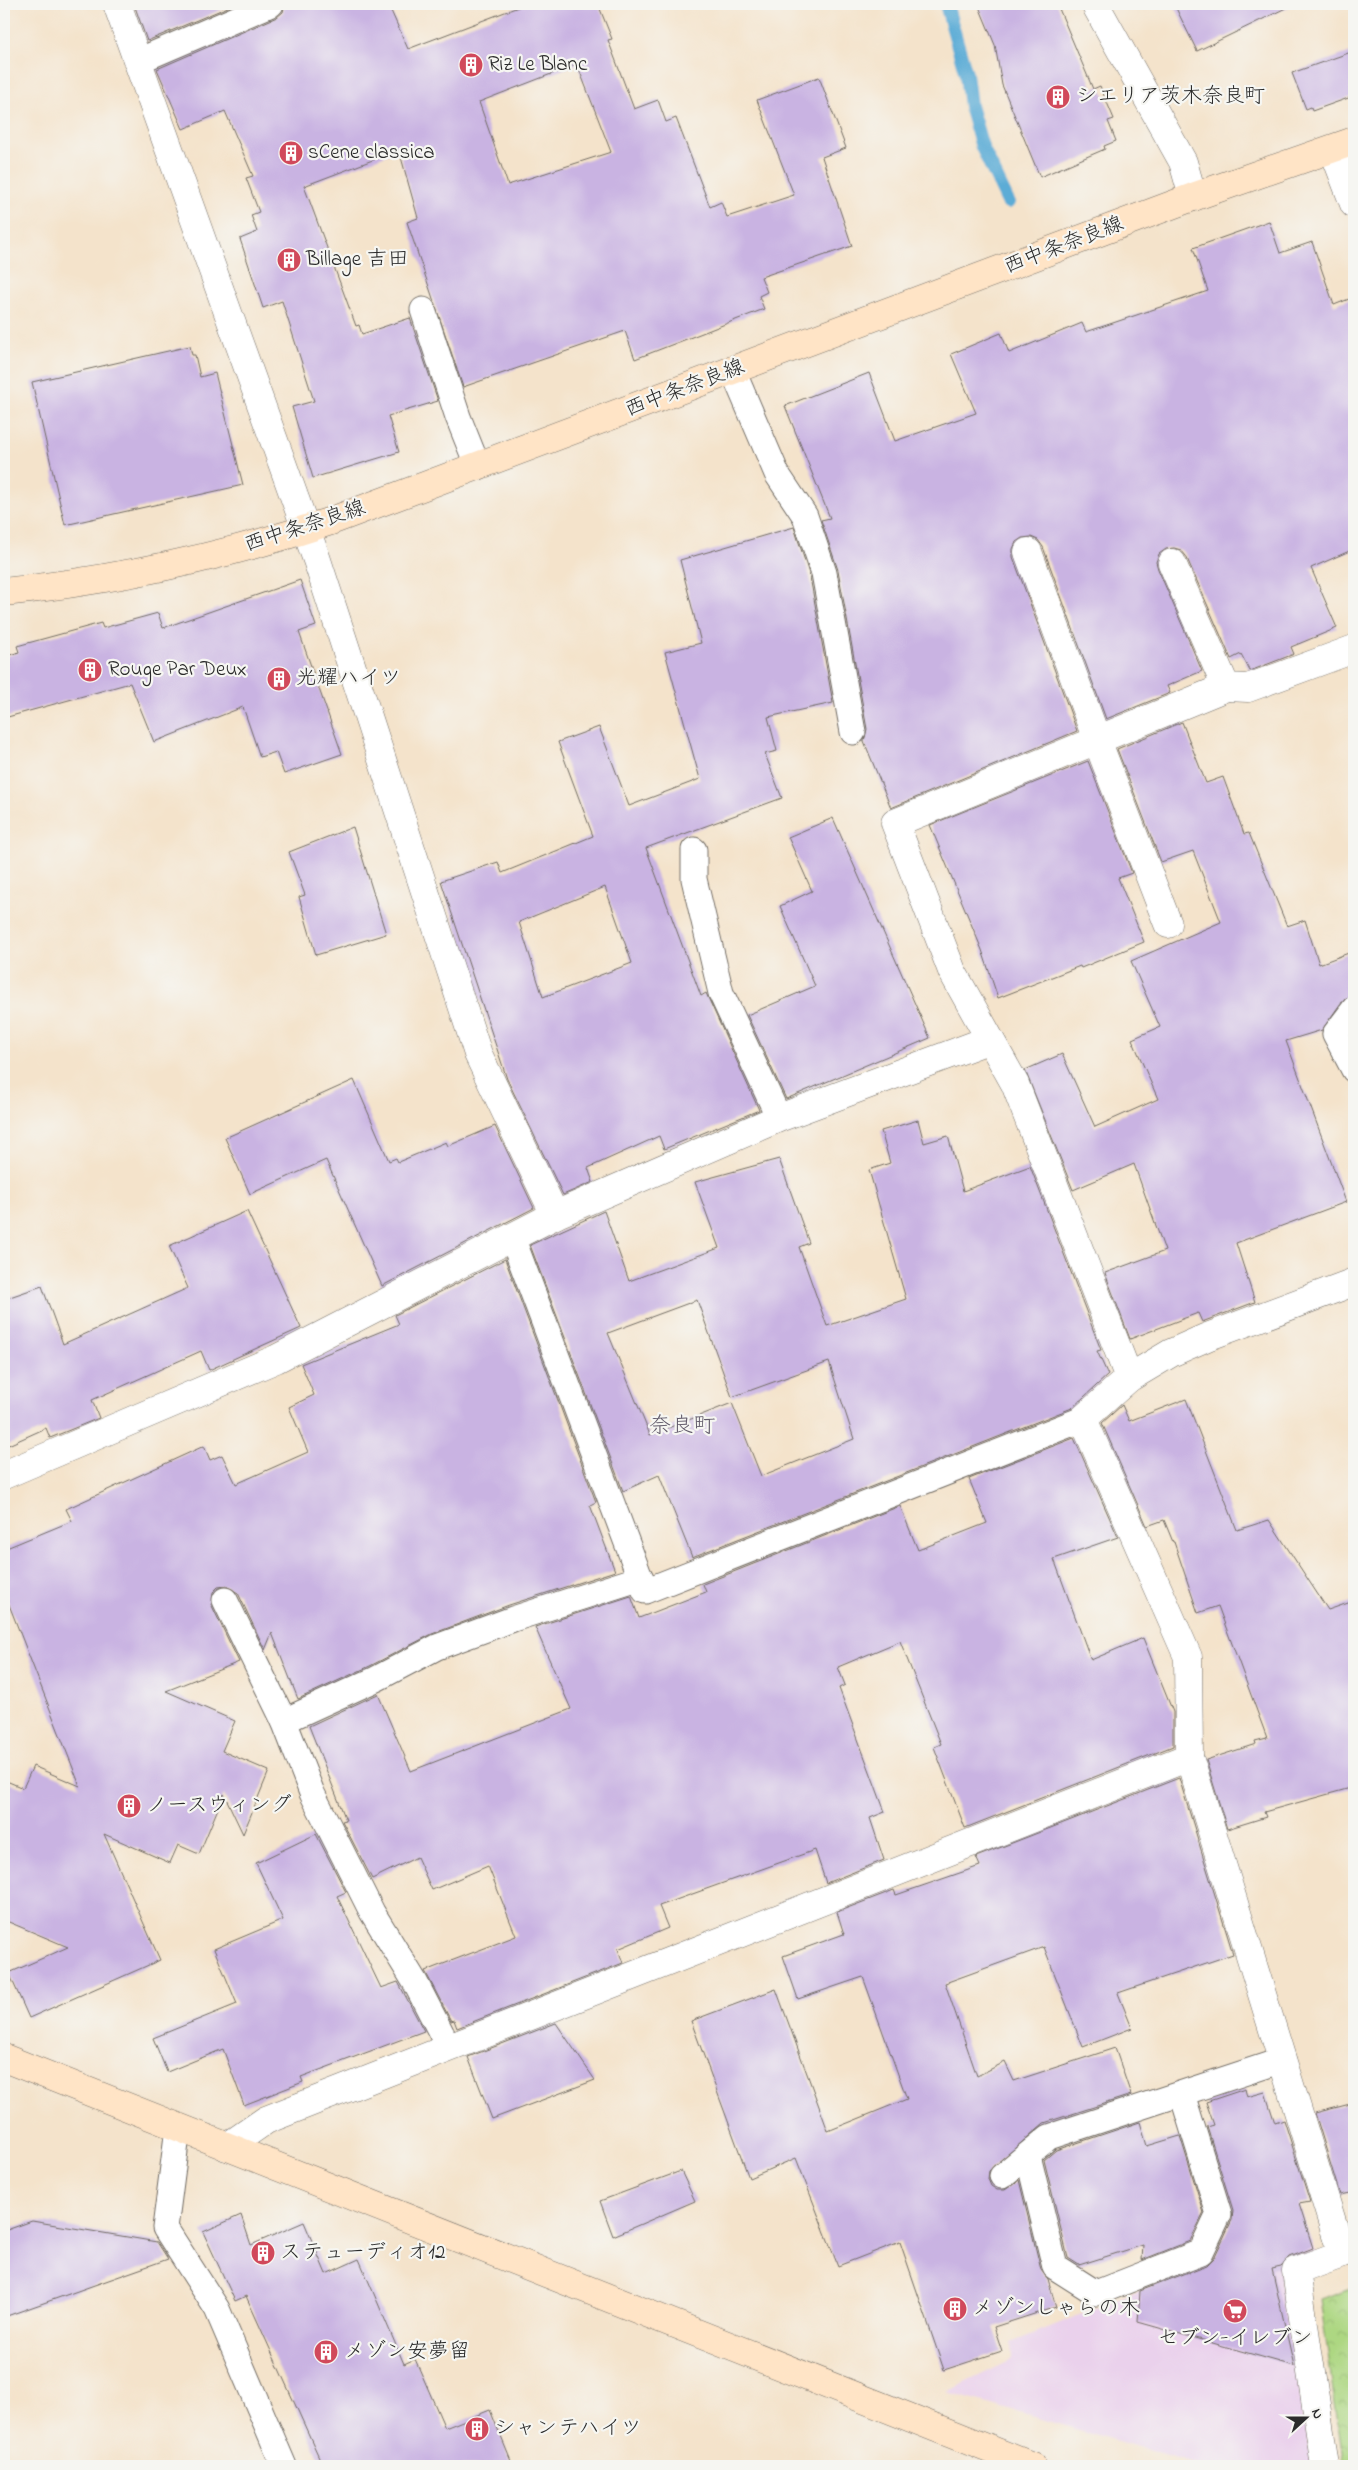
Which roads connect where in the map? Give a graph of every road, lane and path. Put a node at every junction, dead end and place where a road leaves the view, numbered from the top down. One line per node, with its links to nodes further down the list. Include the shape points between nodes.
1 (116, 4): 4 (street)
2 (271, 4): 4 (lane)
3 (1095, 4): 6 (street, via 1182,162)
4 (138, 61): 11 (street)
5 (1344, 145): 6 (street, 西中条奈良線); 7 (street)
6 (1193, 197): 9 (street, 西中条奈良線)
7 (1354, 204)
8 (423, 310): 10 (lane)
9 (733, 371): 10 (street, 西中条奈良線); 17 (lane, via 777,474 805,516 824,572)
10 (478, 467): 11 (street, 西中条奈良線)
11 (306, 530): 14 (street, 西中条奈良線, via 172,566); 25 (street, via 478,1054)
12 (1028, 552): 18 (street)
13 (1172, 563): 16 (street)
14 (4, 592)
15 (1354, 650): 16 (street, via 1248,688)
16 (1226, 687): 18 (street)
17 (853, 732)
18 (1097, 740): 20 (street); 22 (street, via 895,823 952,971)
19 (694, 850): 24 (lane, via 694,879 720,992)
20 (1168, 924)
21 (1354, 1010): 23 (lane, via 1336,1034)
22 (988, 1040): 24 (street); 28 (street, via 1015,1084)
23 (1354, 1070)
24 (779, 1118): 25 (street)
25 (555, 1215): 26 (street)
26 (512, 1237): 30 (street, via 276,1359); 31 (lane)
27 (1354, 1282): 28 (street, via 1207,1337 1171,1353)
28 (1129, 1378): 29 (street)
29 (1084, 1419): 31 (lane, via 645,1591); 34 (street, via 1188,1657)
30 (4, 1475)
31 (641, 1578): 33 (lane, via 437,1647)
32 (225, 1600): 33 (lane)
33 (284, 1721): 35 (lane, via 312,1793 372,1912 415,1982)
34 (1189, 1757): 35 (street); 37 (street)
35 (449, 2048): 40 (street, via 266,2120)
36 (4, 2058): 39 (street)
37 (1282, 2060): 38 (lane); 43 (street)
38 (1182, 2094): 41 (lane, via 1049,2138); 41 (lane, via 1219,2214 1201,2252 1096,2293 1055,2266)
39 (178, 2128): 40 (street); 44 (lane, via 166,2228 217,2310)
40 (227, 2147): 45 (street)
41 (1028, 2156): 42 (lane)
42 (1002, 2176)
43 (1348, 2252): 46 (street, via 1296,2271)
44 (284, 2466)
45 (1032, 2466)
46 (1325, 2466)

